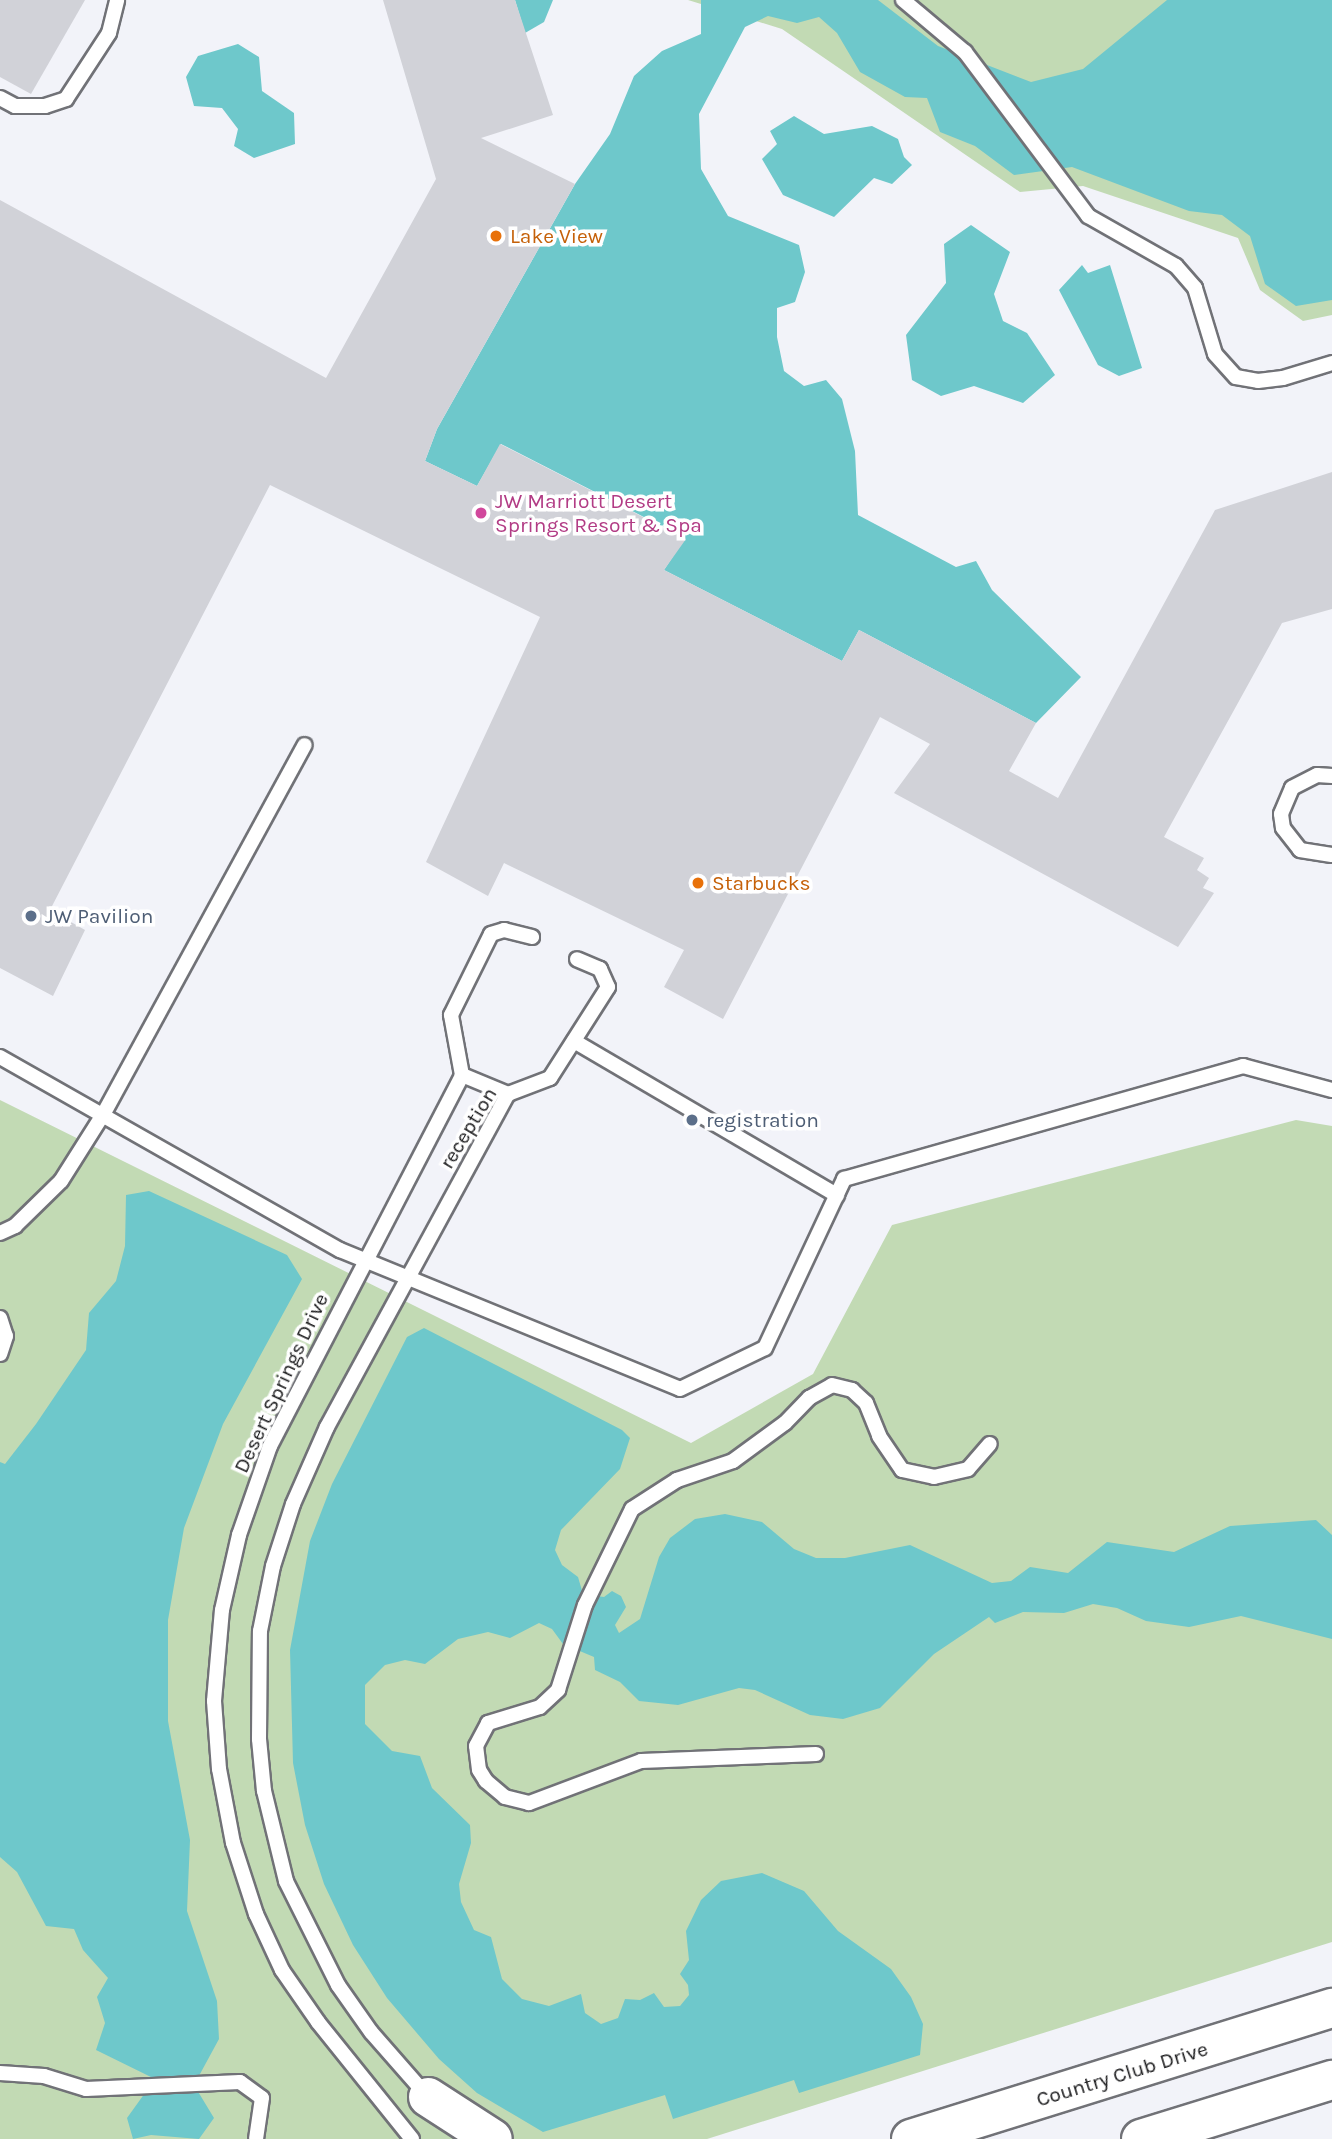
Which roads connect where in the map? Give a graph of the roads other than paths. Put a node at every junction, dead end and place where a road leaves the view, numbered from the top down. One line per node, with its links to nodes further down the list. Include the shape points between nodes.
1 (117, 0): 3 (lane, via 108,33 66,99 45,106 15,106)
2 (903, 0): 4 (lane, via 965,52 1069,192 1103,228 1176,266 1195,288 1214,354 1236,377 1258,381 1283,378)
3 (0, 98)
4 (1332, 363)
5 (304, 745): 15 (lane)
6 (1332, 776): 7 (lane, via 1317,775 1292,788 1281,814 1283,828 1300,850)
7 (1332, 855)
8 (532, 937): 12 (lane, reception, via 504,930 491,934 485,943 451,1015)
9 (577, 959): 10 (lane, reception, via 600,969 608,987)
10 (574, 1041): 14 (lane, reception, via 550,1078); 16 (lane)
11 (0, 1057): 15 (lane)
12 (462, 1075): 14 (lane); 18 (lane, reception)
13 (1332, 1090): 16 (lane, via 1242,1066 844,1179)
14 (508, 1094): 19 (lane, reception)
15 (104, 1113): 17 (lane, via 61,1181 15,1226); 18 (lane, via 227,1188)
16 (837, 1195): 19 (lane, via 765,1348 680,1389)
17 (0, 1233)
18 (363, 1260): 19 (lane); 31 (lane, Desert Springs Drive, via 271,1446 239,1535 222,1610 214,1701 219,1769 233,1843 256,1914 282,1970 318,2022)
19 (407, 1280): 27 (lane, via 327,1427 293,1504 273,1566 260,1631 259,1739 272,1830 300,1916 354,2009)
20 (0, 1318): 21 (lane, via 6,1336)
21 (0, 1354)
22 (990, 1444): 23 (lane, via 968,1469 934,1477 902,1470 879,1436 866,1403 852,1390 832,1385 809,1398 785,1423 733,1461 677,1480 640,1500 624,1519 593,1586 553,1698 540,1707 499,1717 477,1737 480,1770 494,1789 516,1802 542,1801 606,1771 641,1761)
23 (816, 1754)
24 (1332, 2008): 28 (main road, Country Club Drive)
25 (0, 2073): 30 (lane, via 44,2076 86,2089 240,2082 262,2098)
26 (1332, 2080): 35 (main road)
27 (428, 2097): 29 (lane); 32 (main road)
28 (970, 2121): 33 (main road); 34 (main road, Country Club Drive)
29 (453, 2132)
30 (256, 2139)
31 (412, 2139)
32 (493, 2139)
33 (892, 2139)
34 (911, 2139)
35 (1141, 2139)

